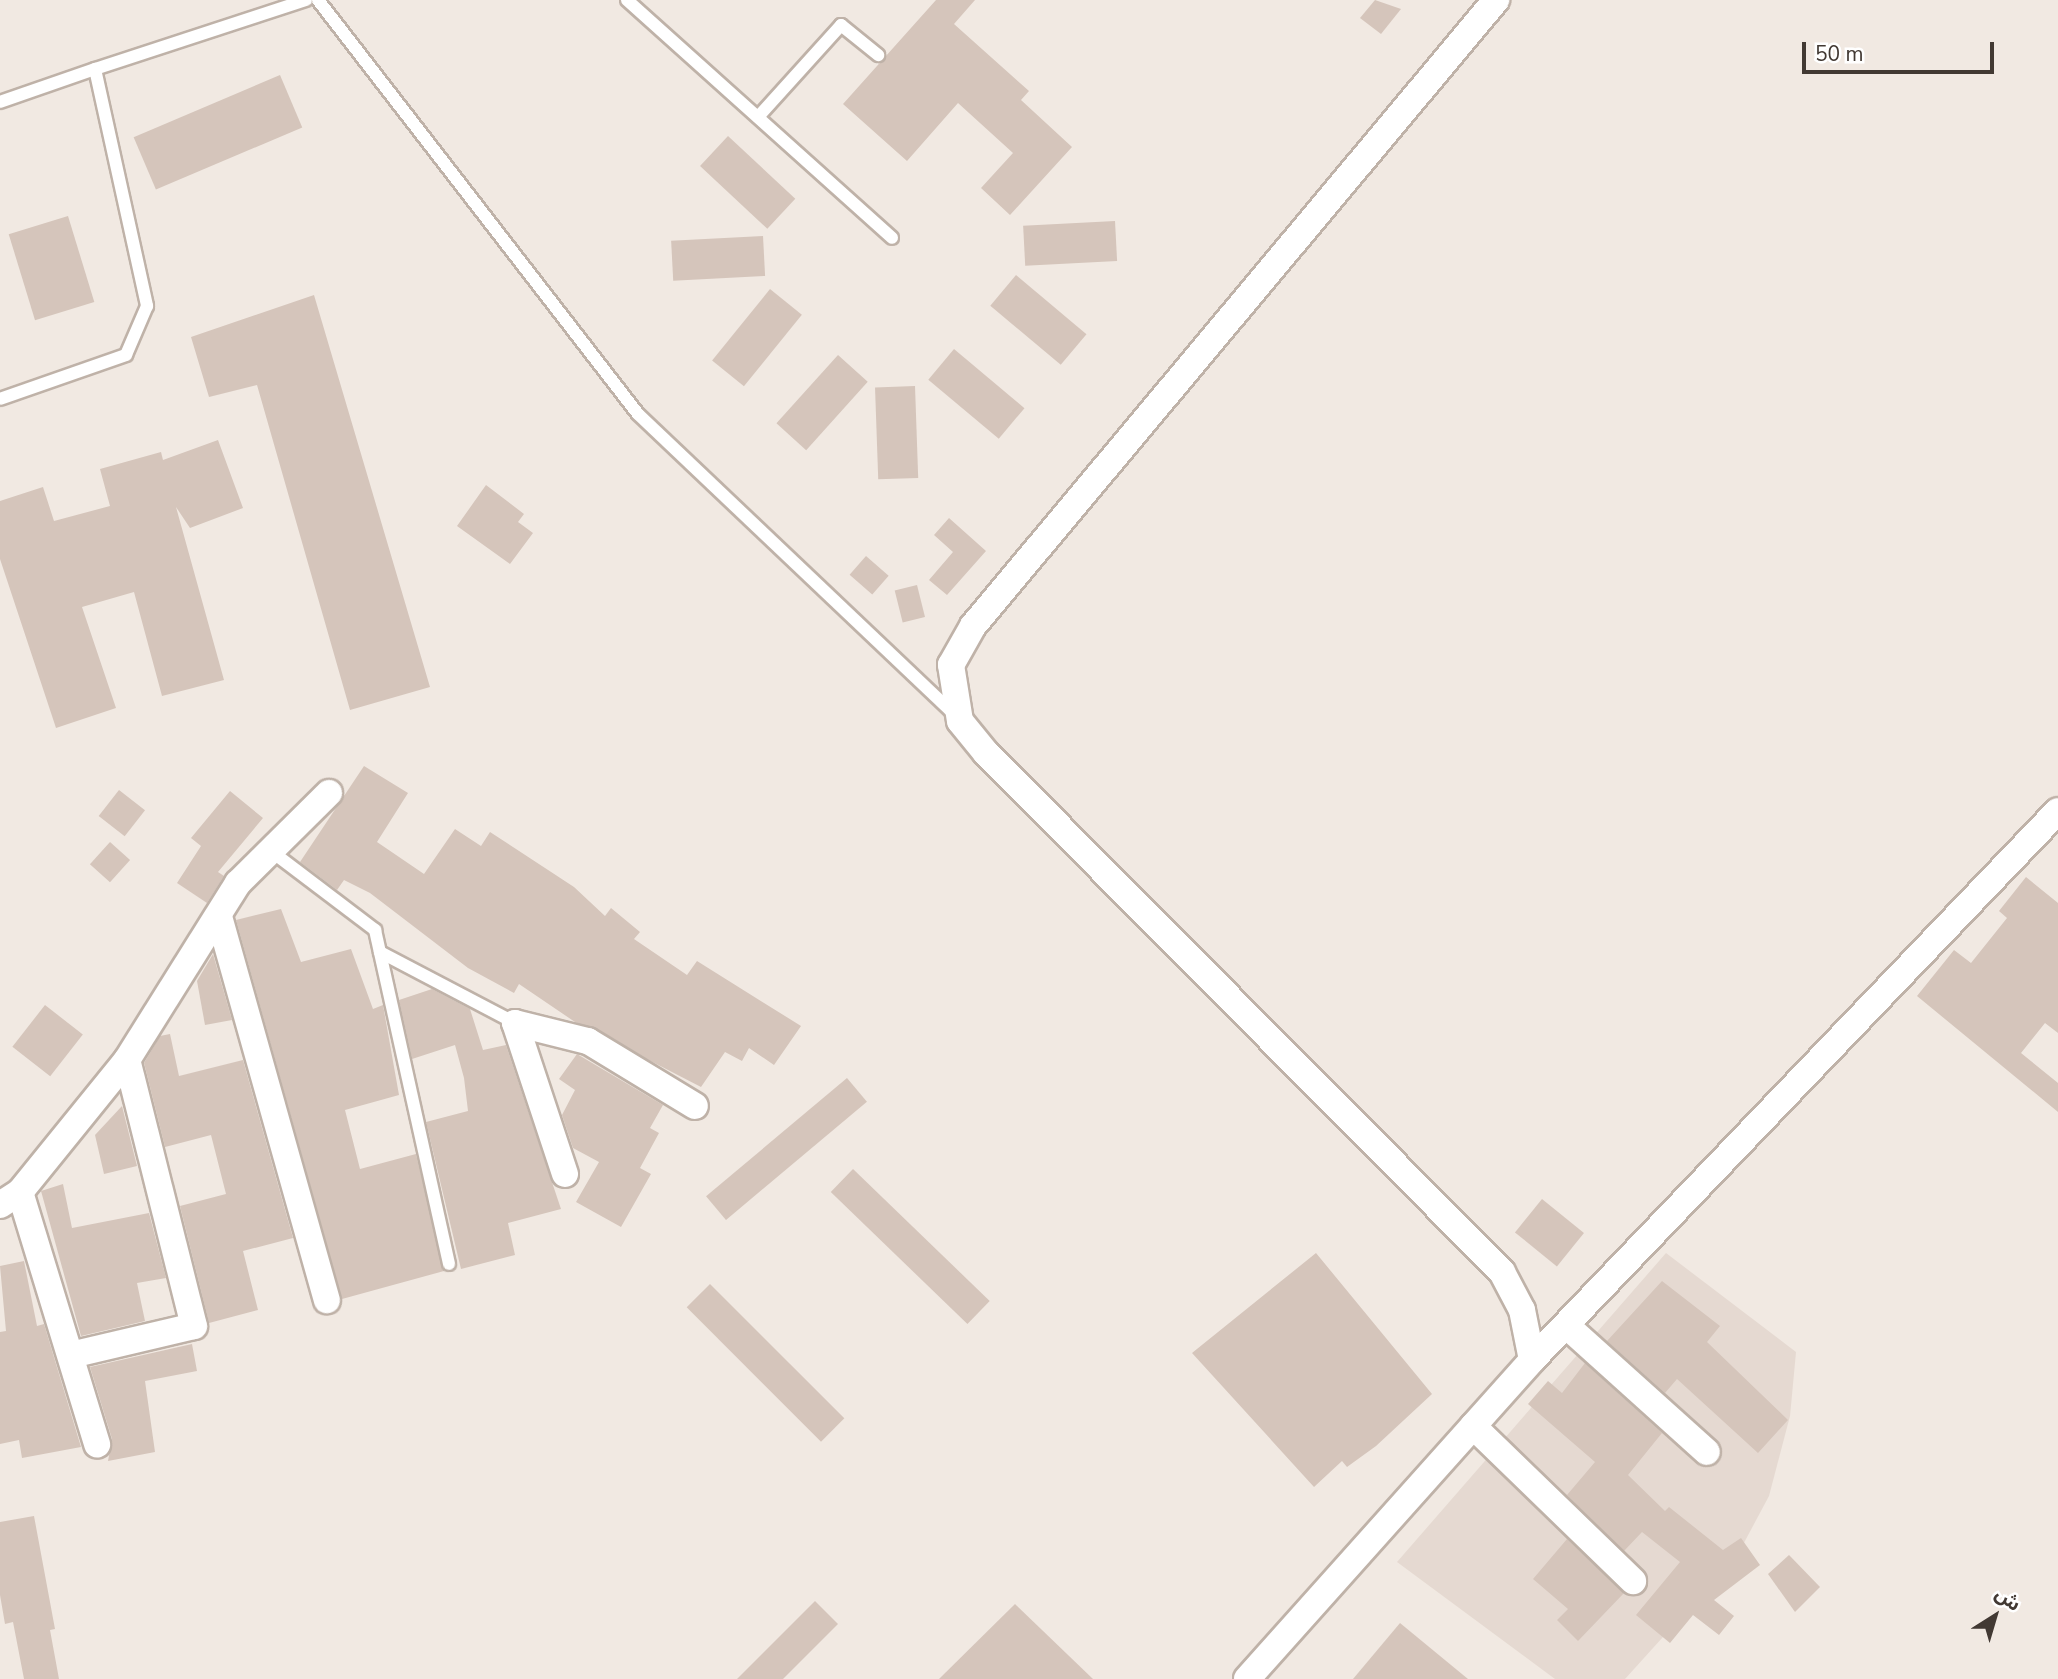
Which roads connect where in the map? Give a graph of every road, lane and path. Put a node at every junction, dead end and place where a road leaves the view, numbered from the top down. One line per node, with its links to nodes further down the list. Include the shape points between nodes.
1 (306, 0): 6 (lane)
2 (318, 0): 11 (lane, via 638,414)
3 (627, 0): 8 (lane)
4 (1496, 0): 11 (street, via 973,626 951,665)
5 (878, 55): 8 (lane, via 841,25)
6 (95, 69): 7 (lane); 10 (lane, via 147,306 126,355)
7 (0, 102)
8 (758, 117): 9 (lane)
9 (892, 238)
10 (0, 399)
11 (960, 721): 26 (street, via 1503,1272 1522,1310)
12 (329, 793): 14 (street)
13 (2058, 811): 24 (street)
14 (271, 851): 15 (street, via 238,883); 16 (lane, via 375,930)
15 (220, 920): 18 (street); 23 (street)
16 (380, 953): 17 (lane); 22 (lane)
17 (515, 1023): 19 (street, via 588,1041); 20 (street)
18 (127, 1060): 21 (street); 25 (street, via 194,1326)
19 (695, 1106)
20 (565, 1174)
21 (10, 1199): 25 (street)
22 (449, 1264)
23 (327, 1300)
24 (1567, 1326): 26 (street); 29 (street)
25 (75, 1354): 28 (street)
26 (1532, 1360): 27 (street)
27 (1473, 1426): 30 (street); 31 (street)
28 (97, 1444)
29 (1707, 1452)
30 (1633, 1581)
31 (1247, 1679)

